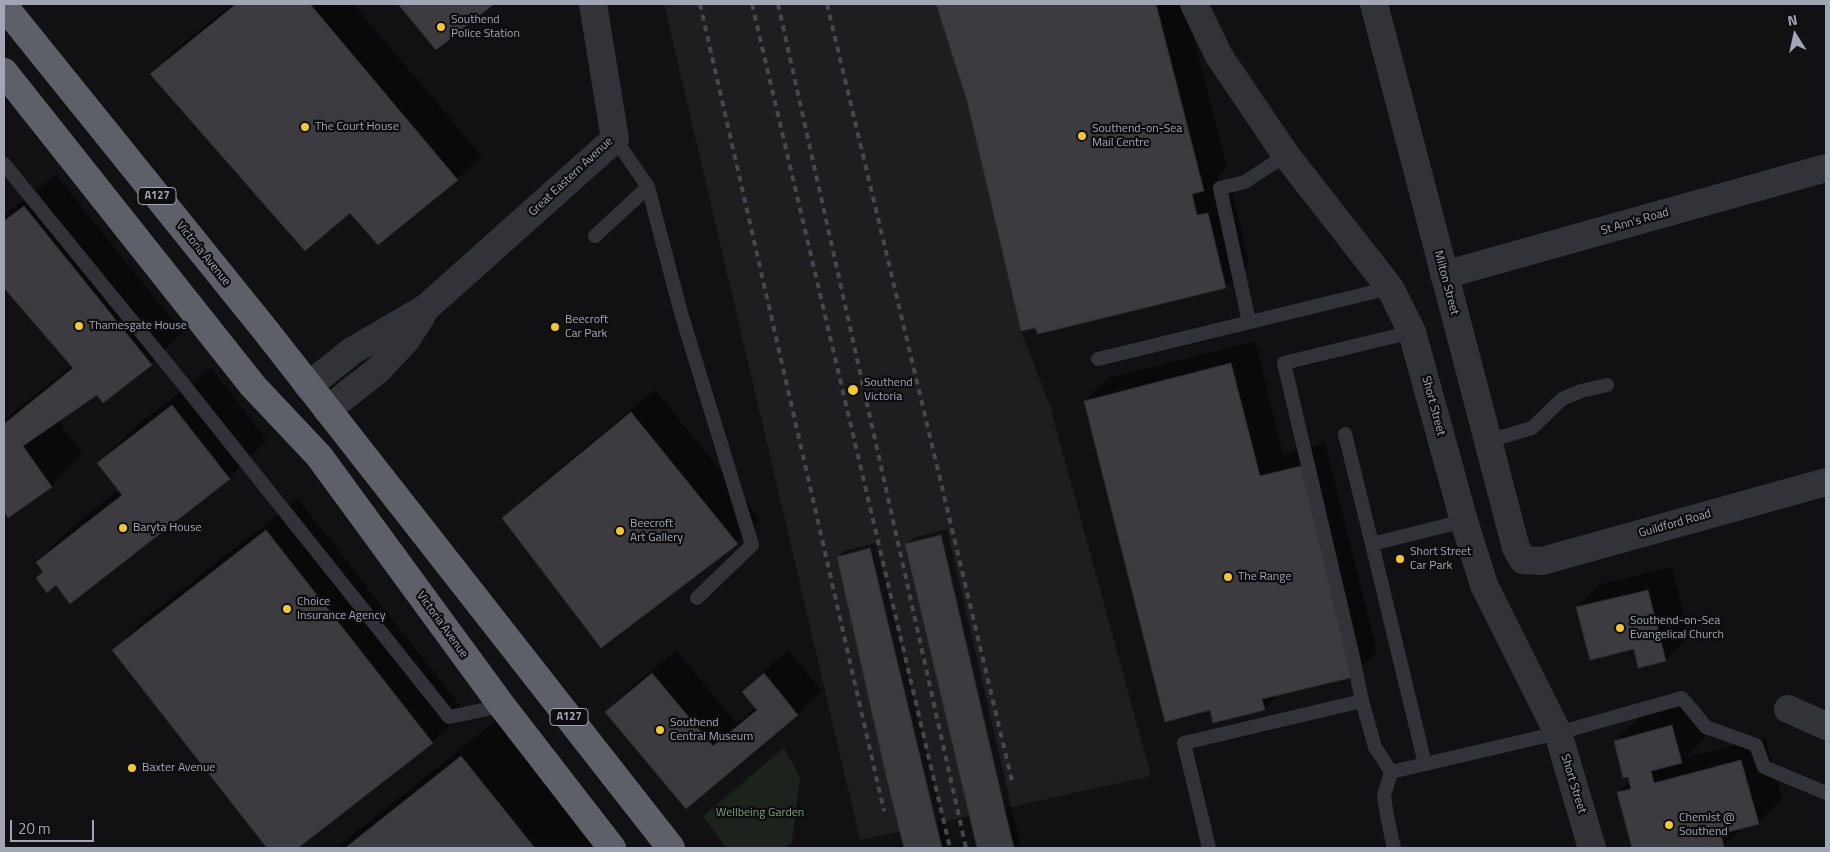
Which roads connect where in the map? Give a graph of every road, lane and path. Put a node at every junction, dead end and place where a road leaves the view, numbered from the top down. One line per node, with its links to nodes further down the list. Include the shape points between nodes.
1 (593, 4): 6 (street, Great Eastern Avenue)
2 (1194, 4): 7 (street, Short Street, via 1219,56)
3 (1374, 4): 12 (street, Milton Street)
4 (4, 6): 19 (highway, Victoria Avenue / A127)
5 (4, 72): 20 (highway, Victoria Avenue)
6 (615, 139): 10 (lane); 14 (street, Great Eastern Avenue)
7 (1286, 155): 13 (street, Short Street); 15 (lane, via 1245,182 1220,188)
8 (4, 164): 32 (lane, via 449,717)
9 (1826, 168): 12 (street, St Ann's Road)
10 (648, 187): 11 (lane); 30 (lane, via 681,313 752,545)
11 (595, 236)
12 (1444, 275): 24 (street, Milton Street)
13 (1390, 288): 15 (lane); 16 (street, Short Street)
14 (427, 307): 19 (street, Great Eastern Avenue, via 352,352); 21 (street, Great Eastern Avenue, via 406,340 378,370)
15 (1249, 322): 17 (lane)
16 (1412, 332): 27 (street, Short Street); 31 (lane, via 1284,363)
17 (1098, 360)
18 (1607, 385): 24 (lane, via 1581,391 1562,400 1532,428)
19 (308, 386): 21 (highway, Victoria Avenue / A127); 22 (highway, via 298,401)
20 (269, 403): 22 (highway, Victoria Avenue); 25 (highway, Victoria Avenue)
21 (326, 410): 22 (highway); 40 (highway, Victoria Avenue / A127)
22 (300, 420): 25 (highway)
23 (1345, 434): 28 (lane)
24 (1488, 441): 29 (street, Milton Street, via 1516,548)
25 (319, 456): 32 (highway, Victoria Avenue)
26 (1826, 482): 29 (street, Guildford Road, via 1542,561)
27 (1464, 520): 28 (lane); 35 (street, Short Street, via 1484,585)
28 (1372, 544): 36 (lane)
29 (1523, 560)
30 (697, 598)
31 (1362, 701): 37 (lane, via 1375,747); 41 (lane, via 1184,744)
32 (502, 706): 39 (highway, Victoria Avenue)
33 (1788, 709): 34 (street)
34 (1826, 726)
35 (1558, 733): 36 (lane); 38 (lane, via 1682,698 1706,727 1756,745 1764,767); 43 (street, Short Street)
36 (1426, 764): 37 (lane)
37 (1391, 772): 42 (lane, via 1384,796)
38 (1826, 793)
39 (612, 848)
40 (671, 848)
41 (1209, 848)
42 (1394, 848)
43 (1592, 848)

